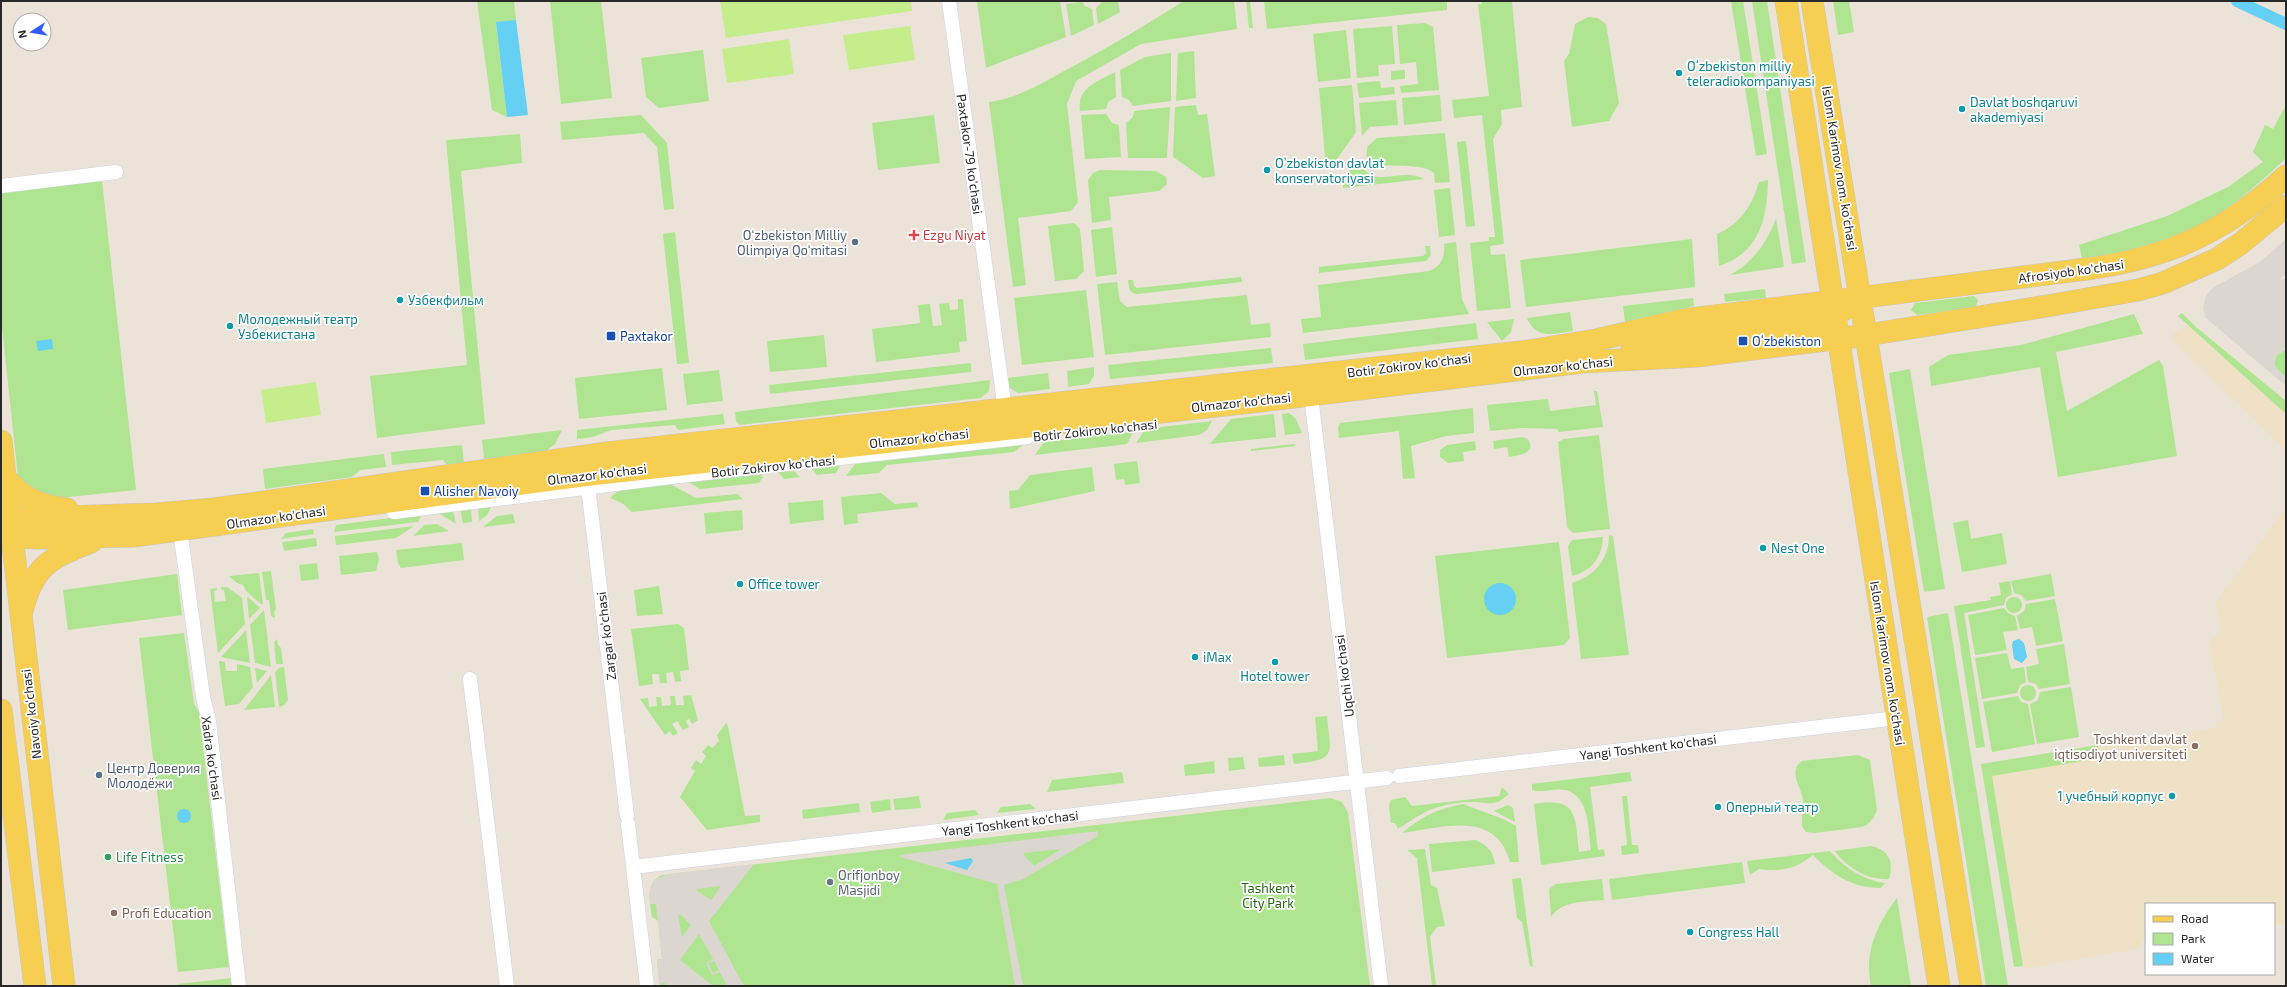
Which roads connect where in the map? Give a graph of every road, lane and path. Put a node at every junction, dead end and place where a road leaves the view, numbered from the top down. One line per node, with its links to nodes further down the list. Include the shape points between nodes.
1 (949, 1): 15 (street, Paxtakor-79 ko‘chasi)
2 (1786, 1): 3 (main road); 10 (main road)
3 (1790, 1)
4 (1812, 1): 9 (main road, Islom Karimov nom. ko'chasi)
5 (116, 172): 7 (street)
6 (2286, 176): 9 (main road, Afrosiyob ko'chasi, via 2229,221 2158,255 2114,265)
7 (1, 186)
8 (2286, 206): 11 (main road, via 2240,244 2217,259 2163,283 2138,290 2047,306)
9 (1861, 299): 10 (main road, Afrosiyob ko'chasi); 11 (main road, Islom Karimov nom. ko'chasi)
10 (1833, 308): 12 (main road, Islom Karimov nom. ko'chasi); 13 (main road, via 1819,319 1683,337); 14 (main road, Botir Zokirov ko'chasi, via 1683,320 1574,344)
11 (1867, 335): 12 (main road); 32 (main road, Islom Karimov nom. ko'chasi)
12 (1838, 339): 13 (main road, Olmazor ko'chasi, via 1697,356); 30 (main road, Islom Karimov nom. ko'chasi)
13 (1582, 362): 14 (main road, Olmazor ko'chasi)
14 (1309, 379): 15 (street); 16 (main road, Olmazor ko'chasi); 18 (main road, Botir Zokirov ko'chasi); 31 (street, Uqchi ko'chasi)
15 (1004, 402): 18 (street, via 694,433)
16 (1231, 404): 18 (main road, Olmazor ko'chasi); 19 (street, Botir Zokirov ko'chasi, via 1182,420)
17 (1, 441): 20 (main road, Navoiy ko'chasi)
18 (667, 456): 19 (main road, Olmazor ko'chasi)
19 (586, 473): 21 (main road, Olmazor ko'chasi); 22 (street, Botir Zokirov ko'chasi, via 351,517); 34 (street, Zargar ko'chasi)
20 (6, 478): 23 (main road, via 13,488 41,505); 24 (main road, Navoiy ko'chasi)
21 (483, 480): 22 (main road, Olmazor ko'chasi); 23 (main road, Olmazor ko'chasi, via 214,509)
22 (312, 512): 25 (main road, Olmazor ko'chasi)
23 (123, 515): 24 (main road, Olmazor ko'chasi)
24 (6, 527): 26 (main road, Olmazor ko'chasi); 27 (main road, Navoiy ko'chasi)
25 (180, 530): 26 (main road, Olmazor ko'chasi); 37 (street, Xadra ko'chasi, via 203,697 209,721)
26 (103, 538): 27 (main road, via 64,553 47,564 32,582)
27 (20, 619): 36 (main road, Navoiy ko'chasi)
28 (470, 679): 38 (street)
29 (1, 710): 35 (main road)
30 (1897, 718): 31 (street, Yangi Toshkent ko'chasi); 33 (main road, Islom Karimov nom. ko'chasi)
31 (1357, 781): 34 (street, Yangi Toshkent ko'chasi); 40 (street, Uqchi ko'chasi)
32 (1946, 834): 33 (main road); 42 (main road)
33 (1916, 839): 41 (main road, Islom Karimov nom. ko'chasi)
34 (633, 866): 39 (street, Zargar ko'chasi)
35 (35, 986)
36 (64, 986)
37 (239, 986)
38 (507, 986)
39 (647, 986)
40 (1381, 986)
41 (1939, 986)
42 (1971, 986)

